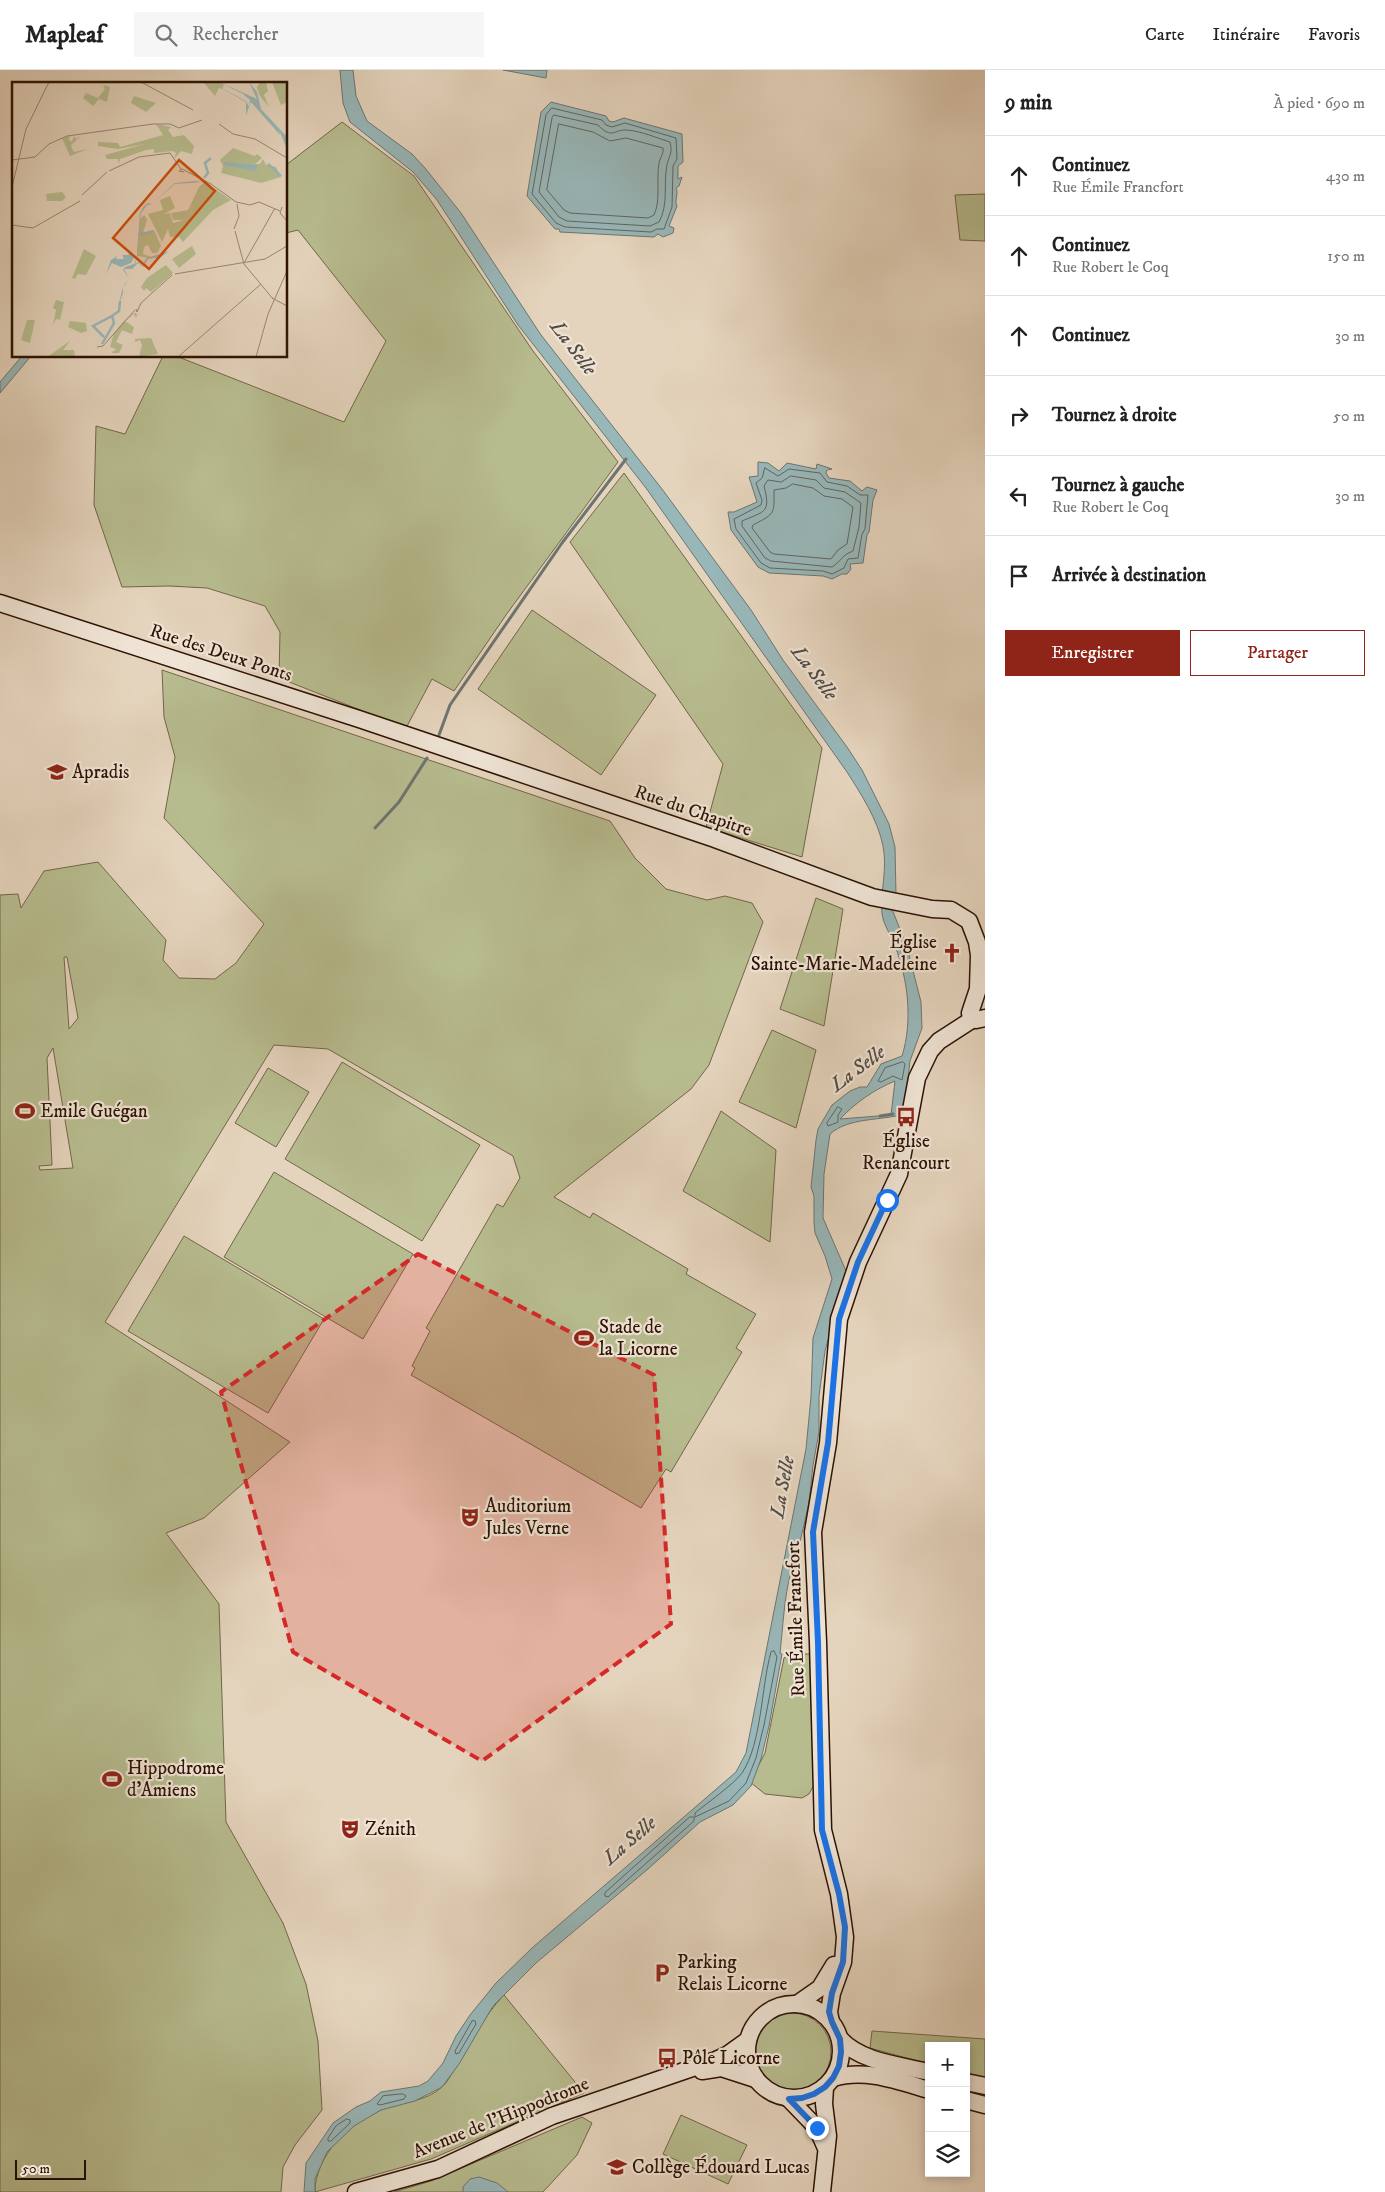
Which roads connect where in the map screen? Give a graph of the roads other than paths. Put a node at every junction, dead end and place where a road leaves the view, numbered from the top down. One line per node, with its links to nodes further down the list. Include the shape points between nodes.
1 (0, 602): 2 (street, Rue des Deux Ponts)
2 (430, 743): 3 (street, Rue du Chapitre, via 888,901 945,909 963,916 972,926 979,955)
3 (980, 1007): 4 (street, Rue Émile Francfort, via 930,1051 917,1078 899,1174 858,1262 839,1319 828,1443 813,1532 822,1830 839,1894 845,1927)
4 (844, 1945): 5 (street, via 820,1988); 6 (street, Rue Émile Francfort, via 843,1962 829,2012)
5 (797, 2004): 6 (street, via 816,2010); 8 (street, via 770,2010 756,2023)
6 (832, 2022): 7 (street)
7 (840, 2039): 9 (street, via 848,2048 866,2057); 12 (street, via 839,2066)
8 (748, 2040): 10 (street, via 747,2060); 11 (street, Avenue de l'Hippodrome, via 727,2055)
9 (925, 2071)
10 (755, 2079): 11 (street, Avenue de l'Hippodrome, via 721,2068); 16 (street, via 770,2092)
11 (662, 2080): 20 (street, Avenue de l'Hippodrome, via 552,2116 438,2169)
12 (829, 2083): 15 (street, via 843,2075 872,2074); 16 (street, via 808,2096); 19 (street, via 824,2104)
13 (970, 2083): 14 (street)
14 (985, 2086)
15 (925, 2089)
16 (789, 2099): 19 (street, via 817,2128)
17 (970, 2101): 18 (street)
18 (985, 2105)
19 (827, 2150): 21 (street)
20 (356, 2192)
21 (822, 2192)

